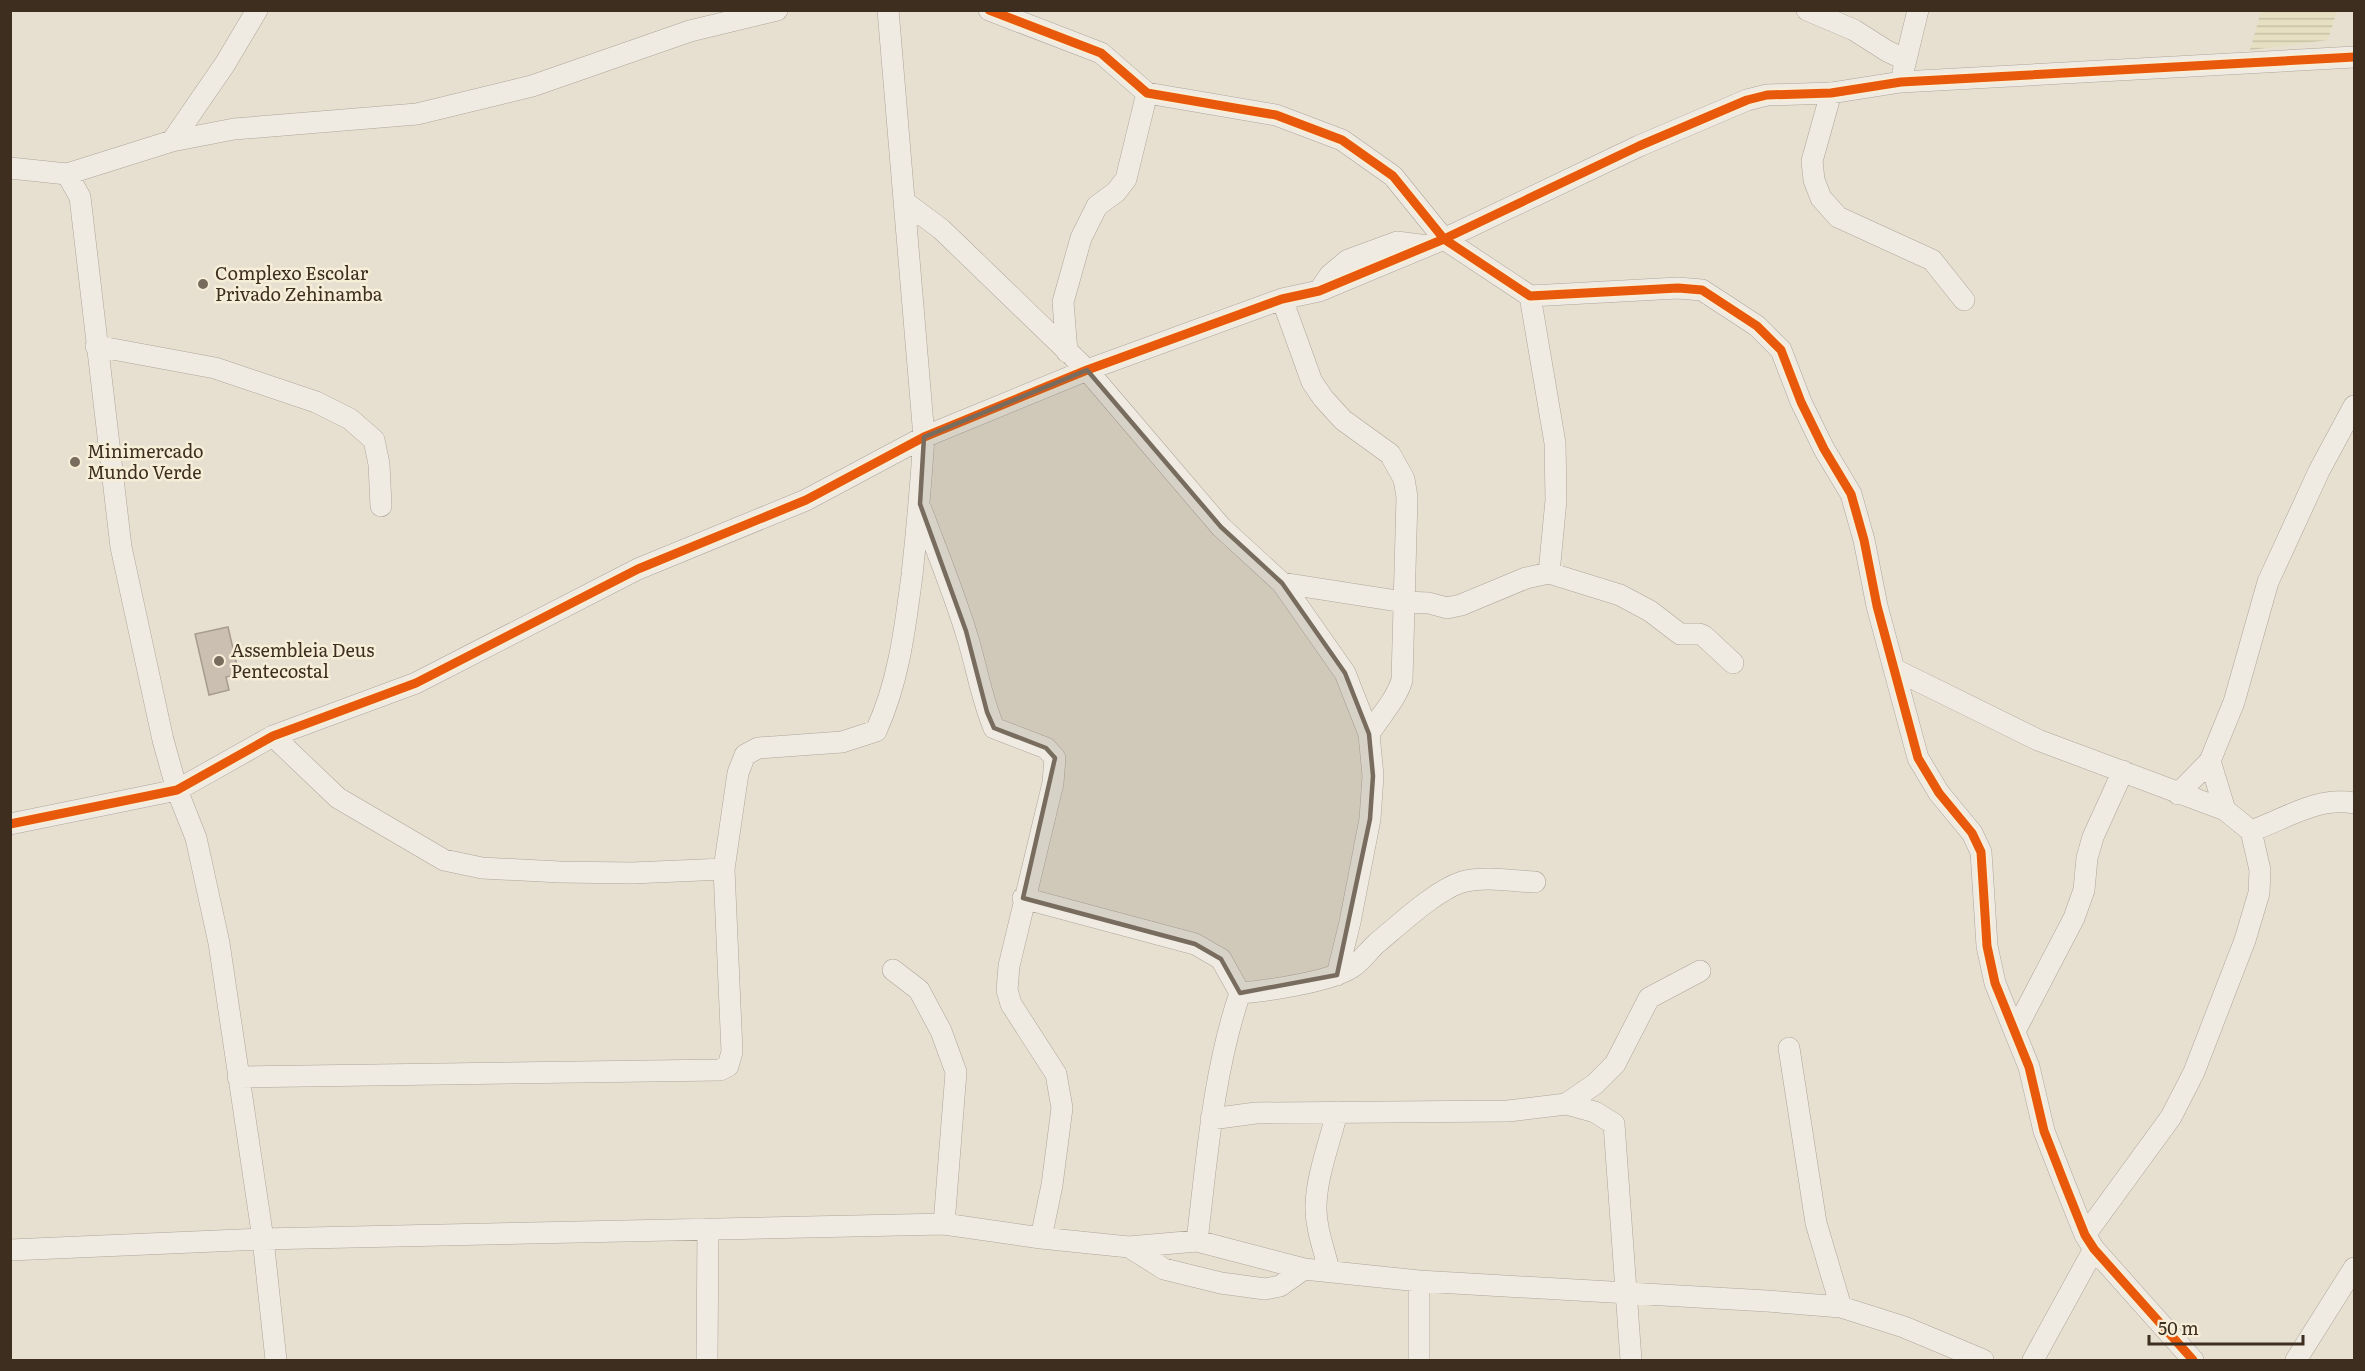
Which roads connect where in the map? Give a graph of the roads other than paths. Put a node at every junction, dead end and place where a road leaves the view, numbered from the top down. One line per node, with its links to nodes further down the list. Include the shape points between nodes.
1 (257, 10): 12 (street)
2 (777, 10): 12 (street, via 690,32 532,86 417,114 234,129)
3 (888, 10): 15 (street)
4 (989, 10): 10 (street, via 1101,53)
5 (1808, 10): 8 (street, via 1854,30)
6 (1918, 10): 8 (street)
7 (2355, 57): 9 (street)
8 (1906, 60): 9 (street)
9 (1901, 81): 11 (street)
10 (1147, 93): 16 (street, via 1276,115 1342,140 1393,176); 20 (street, via 1126,179 1097,206 1088,221)
11 (1831, 93): 16 (street, via 1767,95 1747,100 1639,146); 19 (street, via 1812,161 1821,198 1838,217 1932,260)
12 (172, 141): 14 (street)
13 (10, 168): 14 (street)
14 (67, 174): 22 (street, via 80,197)
15 (906, 203): 21 (street, via 941,228); 26 (street)
16 (1436, 243): 17 (street); 18 (street, via 1397,242 1348,260 1319,291)
17 (1530, 296): 29 (street, via 1555,443 1556,500); 33 (street, via 1702,290 1757,326 1781,350 1815,430 1851,494)
18 (1282, 299): 24 (street); 31 (street, via 1312,382 1343,420 1390,454 1404,479)
19 (1964, 300)
20 (1064, 302): 21 (street); 23 (street)
21 (1044, 329): 23 (street)
22 (96, 346): 28 (street, via 215,368 316,402 350,419 374,440); 38 (street, via 121,547)
23 (1068, 351): 24 (street)
24 (1087, 370): 26 (street); 30 (street, via 1221,527)
25 (2355, 406): 36 (street, via 2319,471 2268,582 2234,702)
26 (924, 437): 27 (street); 35 (street, via 806,500 638,569 416,682)
27 (920, 504): 44 (street, via 904,639 889,703 876,730 842,742 758,748 745,754 738,773); 46 (street, via 966,632 994,728 1046,748 1056,758)
28 (381, 506)
29 (1549, 573): 31 (street, via 1447,608); 32 (street, via 1620,595 1680,634 1704,636)
30 (1282, 583): 31 (street); 34 (street, via 1345,673)
31 (1404, 602): 34 (street, via 1402,680 1398,694)
32 (1733, 663)
33 (1894, 669): 37 (street, via 2038,740); 51 (street, via 1918,758 1939,793 1972,833 1981,852 1987,946 1995,983)
34 (1369, 734): 49 (street, via 1373,776 1370,819)
35 (273, 736): 38 (street); 44 (street, via 338,798 444,860 482,868 560,872)
36 (2210, 761): 39 (street); 41 (street)
37 (2123, 771): 39 (street); 51 (street, via 2093,837 2084,890 2074,918)
38 (177, 790): 42 (street); 53 (street, via 196,838 219,943)
39 (2178, 794): 41 (street)
40 (2355, 803): 43 (street, via 2340,800 2316,804)
41 (2225, 810): 43 (street)
42 (10, 824)
43 (2251, 831): 62 (street, via 2260,870 2259,893 2194,1072 2170,1117)
44 (724, 869): 53 (street, via 732,1052 728,1066 720,1070)
45 (1535, 882): 49 (street, via 1462,882 1425,903 1352,968)
46 (1023, 898): 50 (street, via 1196,944 1221,959); 59 (street, via 1008,966 1007,990 1011,1004 1056,1074 1062,1108)
47 (893, 970): 57 (street, via 919,990 941,1031 956,1072)
48 (1700, 971): 54 (street, via 1649,999 1615,1064)
49 (1337, 975): 50 (street)
50 (1240, 993): 56 (street, via 1229,1027)
51 (2014, 1031): 62 (street, via 2029,1067 2044,1131)
52 (1789, 1048): 70 (street, via 1816,1223)
53 (238, 1077): 60 (street)
54 (1566, 1104): 55 (street, via 1508,1111); 69 (street, via 1595,1112 1614,1124)
55 (1337, 1112): 56 (street, via 1256,1113); 67 (street, via 1316,1205)
56 (1211, 1119): 61 (street)
57 (944, 1224): 58 (street); 59 (street)
58 (708, 1229): 60 (street); 72 (street)
59 (1041, 1238): 63 (street)
60 (263, 1239): 64 (street); 71 (street)
61 (1197, 1241): 63 (street); 66 (street)
62 (2090, 1242): 76 (street); 77 (street)
63 (1129, 1247): 66 (street, via 1164,1269 1265,1289 1280,1286)
64 (10, 1250)
65 (2355, 1268): 78 (street)
66 (1304, 1269): 67 (street)
67 (1329, 1270): 68 (street)
68 (1419, 1281): 69 (street); 73 (street)
69 (1626, 1293): 70 (street); 74 (street)
70 (1841, 1307): 75 (street, via 1904,1327)
71 (276, 1360)
72 (707, 1360)
73 (1419, 1360)
74 (1631, 1360)
75 (1983, 1360)
76 (2033, 1360)
77 (2193, 1360)
78 (2296, 1360)

